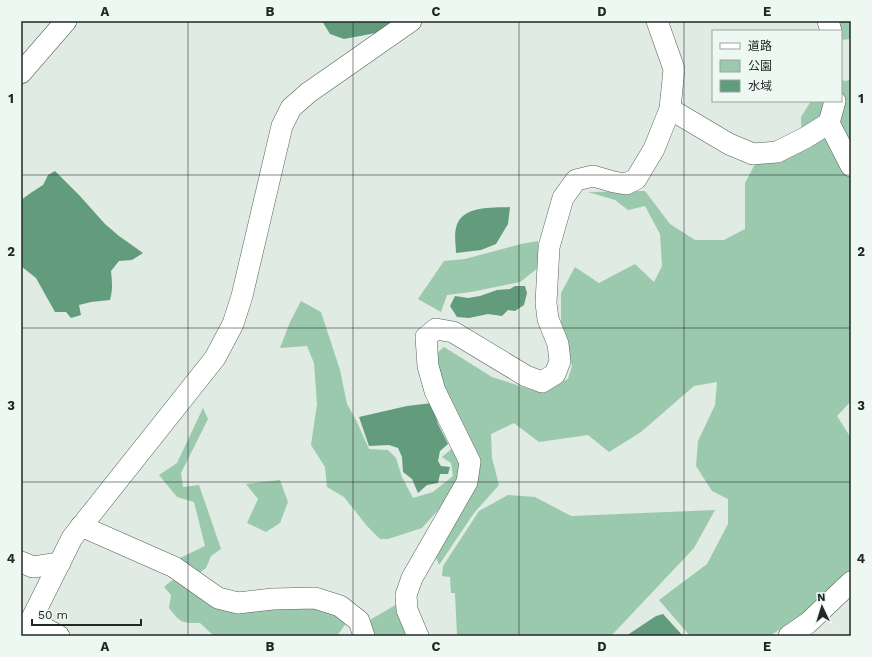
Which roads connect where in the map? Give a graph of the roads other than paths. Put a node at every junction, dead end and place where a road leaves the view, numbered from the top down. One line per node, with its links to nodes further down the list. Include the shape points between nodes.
1 (66, 21): 5 (street)
2 (411, 21): 10 (street, via 308,93 291,108 282,126 242,296 233,324 215,358)
3 (639, 21): 4 (street)
4 (658, 23): 7 (street, via 674,69)
5 (21, 73)
6 (836, 102): 8 (street)
7 (670, 109): 8 (street, via 729,144 753,154 777,152); 18 (street, via 654,149 636,179 626,184 593,176 576,180 563,198 549,247 546,303 548,319 558,344 560,361 555,374 542,382 526,376 453,332 436,330 426,336 428,366 435,391 470,462 467,482 412,578 406,595 408,610)
8 (829, 123): 9 (street)
9 (851, 166)
10 (82, 526): 12 (street, via 72,538); 17 (street, via 174,567 218,598 238,603 273,598 314,598 340,606 359,621)
11 (21, 562): 12 (street, via 33,567)
12 (60, 563): 14 (street)
13 (851, 582): 15 (street, via 808,623)
14 (27, 628): 16 (street)
15 (791, 635)
16 (59, 636)
17 (364, 636)
18 (418, 636)

